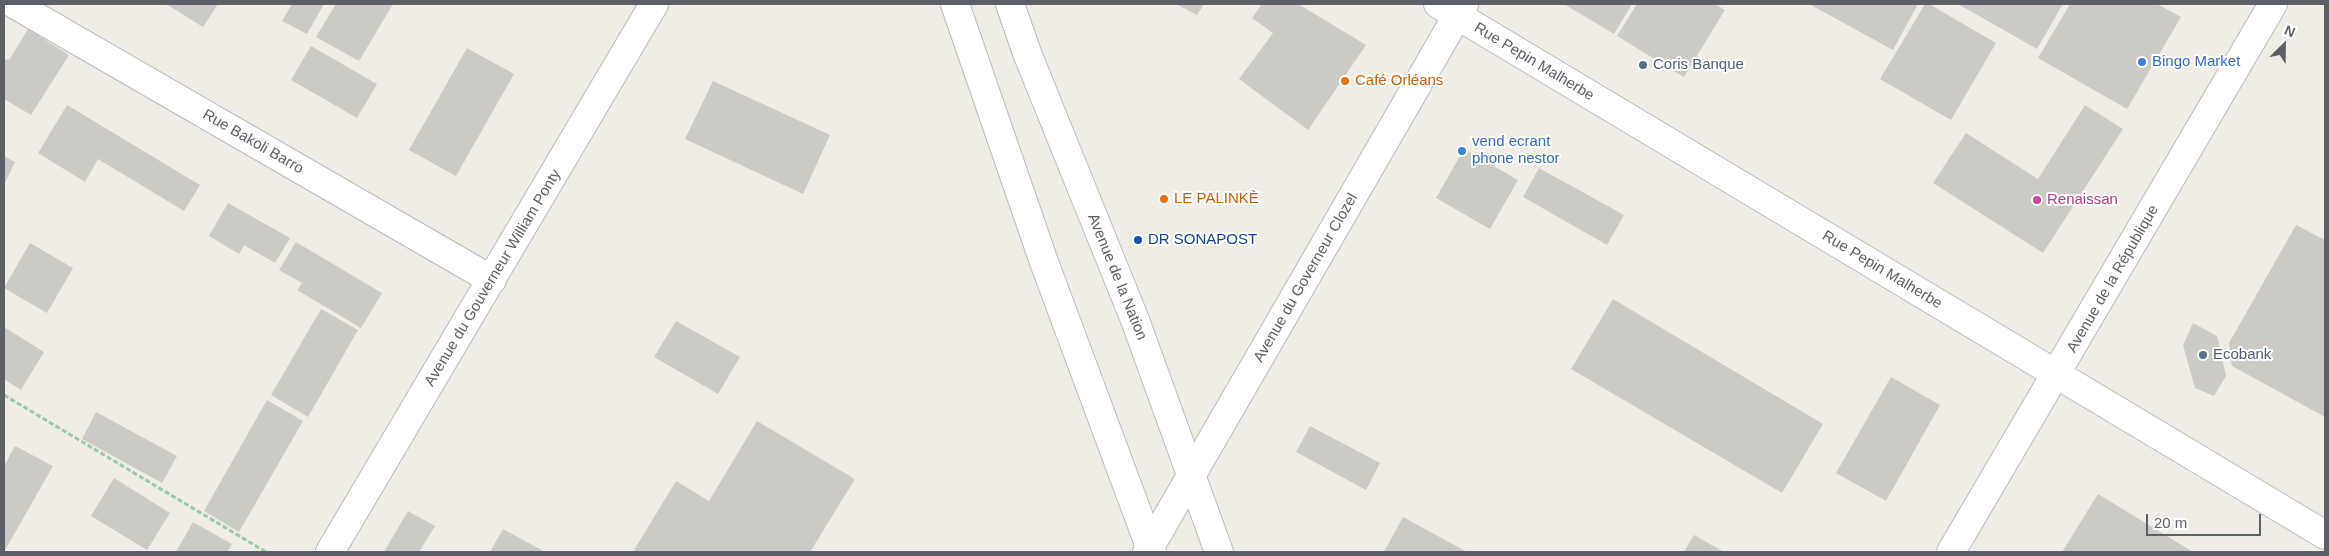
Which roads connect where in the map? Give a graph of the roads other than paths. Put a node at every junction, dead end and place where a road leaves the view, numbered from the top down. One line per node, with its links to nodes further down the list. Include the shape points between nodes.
1 (14, 4): 7 (street, Rue Bakoli Barro)
2 (654, 4): 7 (street, Avenue du Gouverneur William Ponty)
3 (955, 4): 11 (street, via 1044,262)
4 (1010, 4): 9 (street, Avenue de la Nation, via 1135,320)
5 (2273, 4): 8 (street, Avenue de la République)
6 (1453, 8): 8 (street, Rue Pepin Malherbe); 9 (street, Avenue du Governeur Clozel)
7 (492, 280): 12 (street, Avenue du Gouverneur William Ponty)
8 (2057, 375): 10 (street, Rue Pepin Malherbe); 14 (street, Avenue de la République)
9 (1192, 478): 11 (street, Avenue du Governeur Clozel); 13 (street, Avenue de la Nation)
10 (2325, 535)
11 (1150, 551)
12 (330, 552)
13 (1219, 552)
14 (1951, 552)

